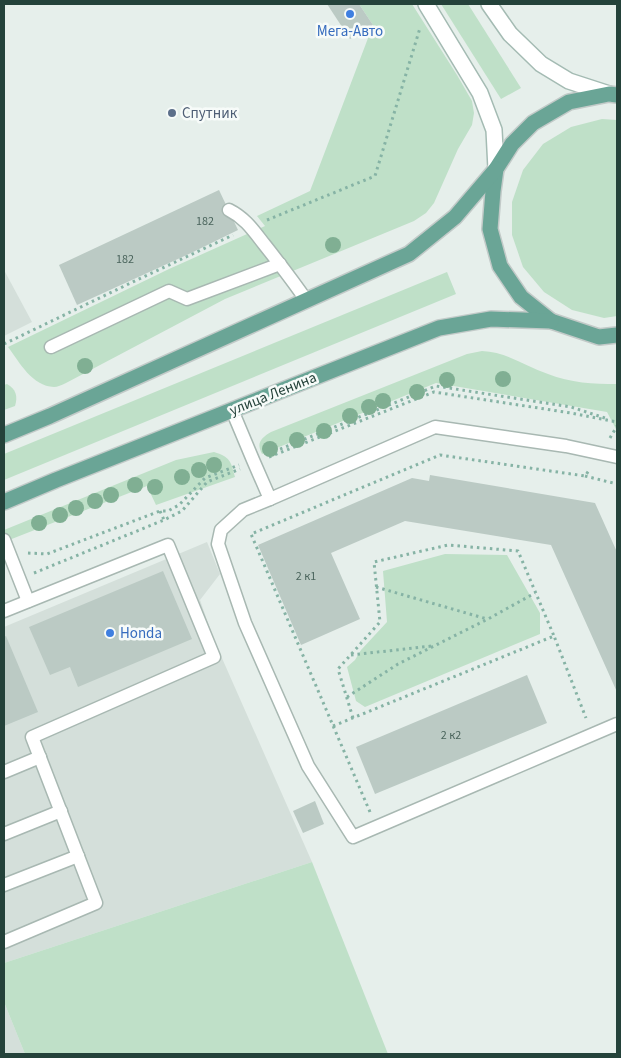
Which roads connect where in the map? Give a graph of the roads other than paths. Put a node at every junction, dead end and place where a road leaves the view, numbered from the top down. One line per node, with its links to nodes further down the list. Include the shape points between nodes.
1 (427, 4): 4 (main road, via 480,93 494,130)
2 (489, 4): 3 (main road, via 510,34 541,64 569,80)
3 (613, 95): 4 (main road, via 569,102 533,123 512,144)
4 (496, 169): 7 (main road, via 455,217 409,254); 8 (main road, via 490,228 500,266 521,297)
5 (229, 210): 6 (lane, via 239,215)
6 (280, 264): 7 (lane); 12 (lane, via 187,299 169,291)
7 (306, 300): 14 (main road)
8 (551, 321): 10 (main road); 13 (main road, улица Ленина, via 491,319 440,328)
9 (617, 334): 10 (main road)
10 (599, 336): 11 (main road)
11 (617, 343)
12 (51, 347)
13 (232, 410): 16 (lane); 17 (main road, улица Ленина)
14 (4, 434)
15 (617, 457): 16 (lane, via 566,446 435,427)
16 (270, 499): 21 (lane, via 244,510 221,530 218,544 245,623 308,766 353,837)
17 (4, 502)
18 (4, 540): 19 (lane)
19 (28, 601): 20 (lane); 22 (lane, via 168,545 214,658 32,737)
20 (4, 611)
21 (617, 724)
22 (40, 758): 23 (lane); 24 (lane)
23 (4, 772)
24 (61, 811): 25 (lane); 26 (lane)
25 (4, 834)
26 (78, 856): 27 (lane); 28 (lane, via 96,903)
27 (4, 885)
28 (4, 942)

